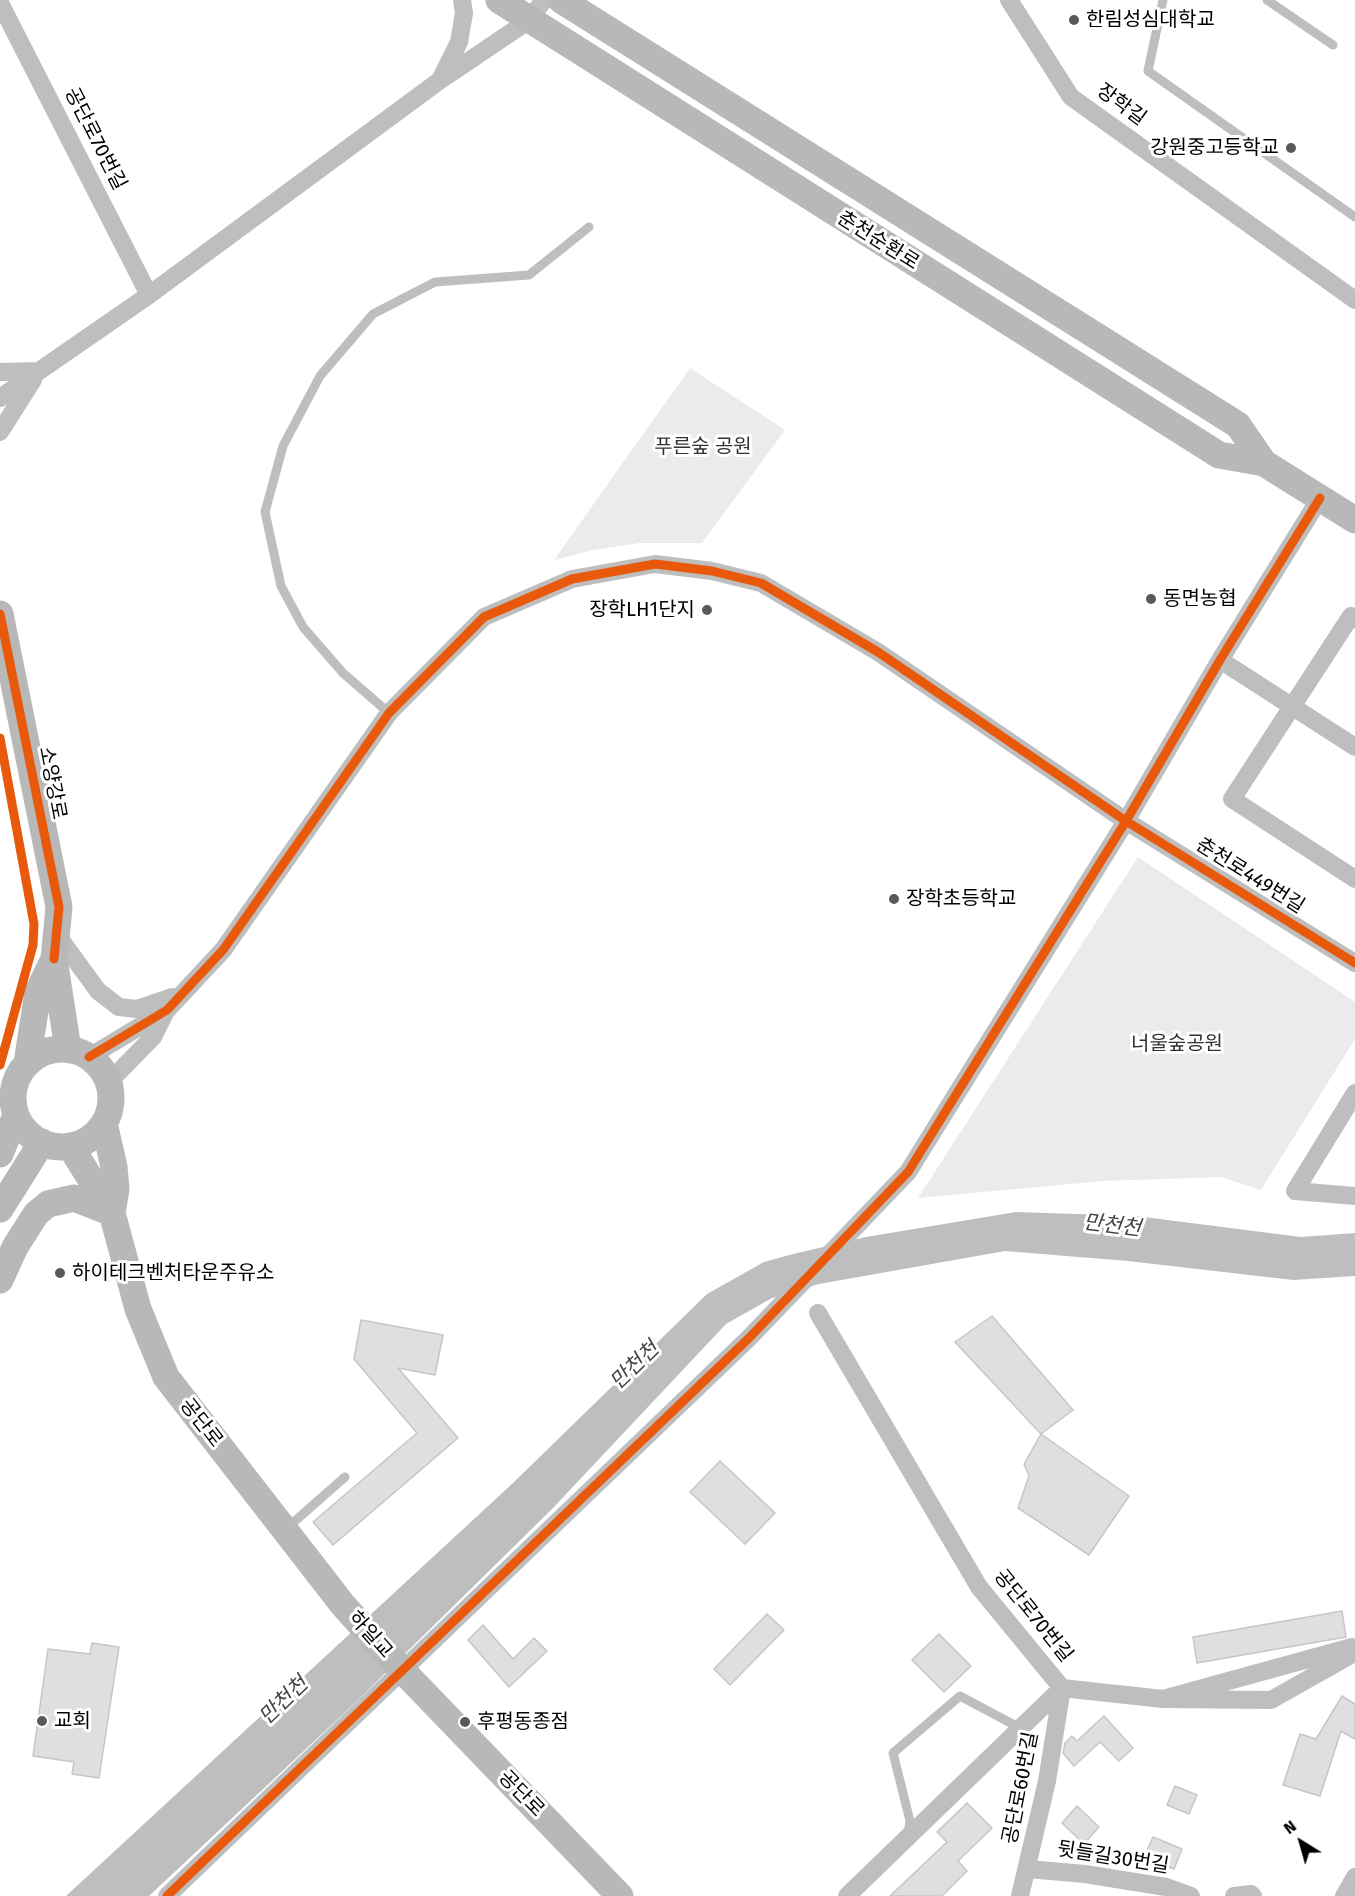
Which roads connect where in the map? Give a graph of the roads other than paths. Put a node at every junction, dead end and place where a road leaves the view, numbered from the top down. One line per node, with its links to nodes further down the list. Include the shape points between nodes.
1 (462, 0): 10 (street, via 459,42)
2 (499, 0): 8 (street, 춘천순환로)
3 (561, 0): 19 (street, 춘천순환로, via 1238,425)
4 (1009, 0): 14 (street, 장학길, via 1071,97)
5 (1163, 0): 11 (lane, via 1148,71)
6 (1267, 0): 9 (lane)
7 (0, 3): 13 (street, 공단로70번길)
8 (536, 10): 10 (street); 19 (street, 춘천순환로, via 1219,455)
9 (1333, 45)
10 (439, 81): 13 (street)
11 (1355, 217)
12 (590, 227): 26 (lane, via 529,275 435,282 374,314 320,376 283,446 266,512 280,586 303,627 343,673)
13 (149, 295): 15 (street)
14 (1355, 300)
15 (40, 370): 16 (street); 17 (street); 18 (street)
16 (0, 372)
17 (0, 398)
18 (0, 432)
19 (1264, 463): 20 (street, 춘천순환로)
20 (1320, 498): 21 (street, 춘천순환로); 24 (street)
21 (1355, 520)
22 (0, 614): 30 (street, 소양강로, via 59,907)
23 (1355, 619): 25 (street, via 1352,616)
24 (1220, 660): 25 (street); 28 (street)
25 (1290, 706): 27 (street); 29 (street, via 1233,799)
26 (389, 713): 28 (street, 춘천로449번길, via 484,617 572,579 655,564 712,571 761,583 878,652); 32 (street, 춘천로449번길, via 223,950)
27 (1355, 747)
28 (1126, 821): 31 (street, 춘천로449번길); 51 (street, via 908,1172 749,1338)
29 (1355, 879)
30 (56, 948): 32 (street, via 119,1007 148,1007); 34 (street, 소양강로); 35 (street, 소양강로, via 38,992)
31 (1355, 963)
32 (182, 993): 33 (street, 춘천로449번길)
33 (167, 1010): 34 (street); 36 (street, via 153,1037)
34 (79, 1053): 35 (street, via 46,1052); 36 (street, via 98,1064)
35 (27, 1064): 38 (street, via 16,1082)
36 (109, 1082): 39 (street, via 111,1103)
37 (1355, 1093): 43 (street, via 1295,1191)
38 (16, 1115): 40 (street, via 29,1133); 42 (street)
39 (104, 1123): 41 (street, via 90,1138); 45 (street, 공단로, via 116,1189)
40 (42, 1142): 41 (street); 44 (street)
41 (70, 1146): 45 (street, 공단로)
42 (0, 1154)
43 (1355, 1196)
44 (0, 1209)
45 (112, 1213): 46 (street, via 74,1198 48,1204 15,1247); 49 (street, 공단로, via 138,1309 166,1377)
46 (0, 1280)
47 (818, 1313): 52 (street, 공단로70번길, via 979,1587)
48 (345, 1478): 49 (lane)
49 (285, 1530): 50 (street, 공단로)
50 (344, 1605): 51 (street, 하일교)
51 (400, 1668): 58 (street); 59 (street, 공단로)
52 (1062, 1688): 53 (street); 54 (street, 공단로70번길); 56 (street, 공단로60번길)
53 (1163, 1699): 53 (street, via 1271,1700 1349,1656 1352,1647)
54 (1020, 1728): 55 (street, 공단로70번길); 55 (lane, via 960,1696 893,1753 910,1821)
55 (908, 1837): 60 (street, 공단로70번길)
56 (1028, 1869): 61 (street, 공단로60번길); 62 (street, 뒷들길30번길, via 1155,1886)
57 (1355, 1877): 65 (street)
58 (167, 1896)
59 (620, 1896)
60 (847, 1896)
61 (1020, 1896)
62 (1191, 1896)
63 (1234, 1896): 64 (street)
64 (1253, 1896)
65 (1344, 1896)

